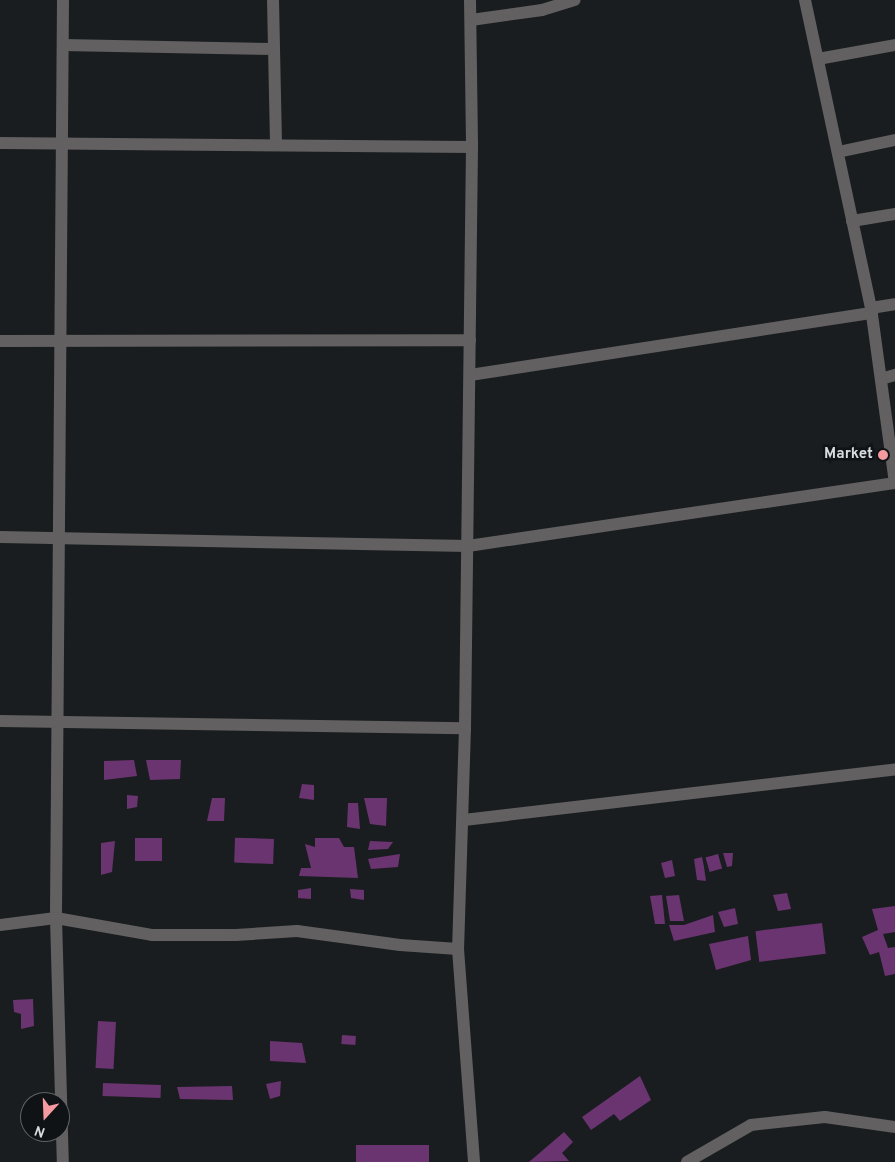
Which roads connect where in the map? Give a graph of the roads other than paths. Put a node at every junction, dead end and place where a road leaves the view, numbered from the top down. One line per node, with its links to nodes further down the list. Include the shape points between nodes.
1 (63, 0): 7 (street)
2 (274, 0): 9 (street)
3 (470, 0): 6 (street)
4 (575, 0): 6 (street, via 542,10)
5 (805, 0): 10 (street)
6 (470, 20): 15 (street)
7 (63, 45): 9 (street); 13 (street)
8 (895, 46): 10 (street)
9 (274, 49): 14 (street)
10 (818, 59): 16 (street)
11 (895, 140): 16 (street)
12 (0, 143): 13 (street)
13 (62, 143): 14 (street); 23 (street)
14 (276, 145): 15 (street)
15 (472, 147): 21 (street)
16 (838, 152): 18 (street)
17 (895, 214): 18 (street)
18 (852, 221): 20 (street)
19 (895, 304): 20 (street)
20 (871, 310): 25 (street); 26 (street)
21 (470, 340): 23 (street); 25 (street)
22 (0, 341): 23 (street)
23 (61, 343): 28 (street)
24 (895, 374): 26 (street)
25 (470, 375): 29 (street)
26 (881, 379): 29 (street, via 895,482)
27 (0, 537): 28 (street)
28 (60, 537): 29 (street); 31 (street)
29 (468, 546): 32 (street)
30 (0, 721): 31 (street)
31 (58, 722): 32 (street); 35 (street)
32 (466, 728): 34 (street)
33 (895, 769): 34 (street)
34 (464, 820): 37 (street)
35 (56, 918): 36 (street); 37 (street, via 152,935 236,936 297,931); 39 (street)
36 (0, 925)
37 (458, 949): 40 (street)
38 (895, 1127): 41 (street, via 824,1117 751,1125)
39 (63, 1162)
40 (474, 1162)
41 (687, 1162)

